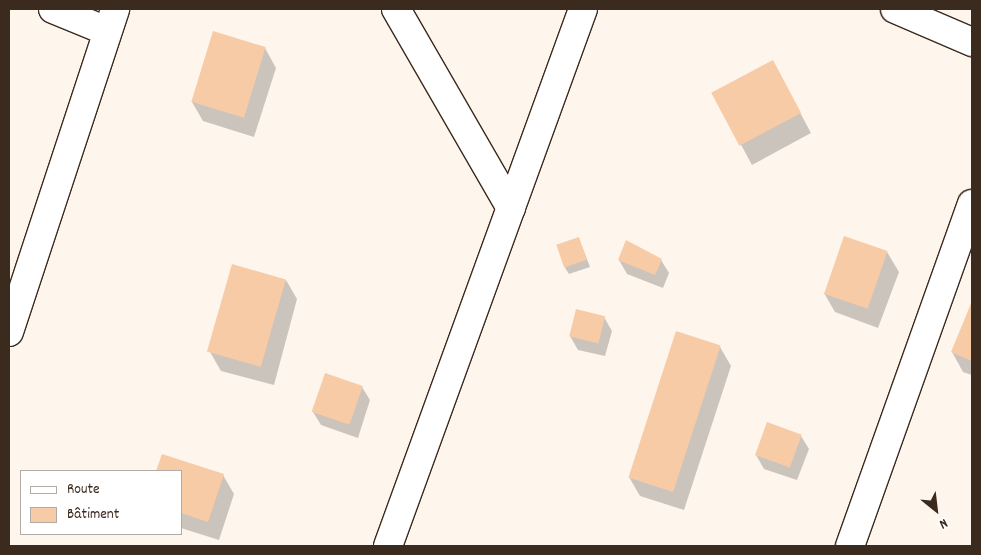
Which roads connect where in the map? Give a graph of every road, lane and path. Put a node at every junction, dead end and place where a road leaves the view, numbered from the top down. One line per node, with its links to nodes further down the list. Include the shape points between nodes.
1 (53, 9): 5 (street)
2 (396, 9): 8 (street)
3 (583, 9): 8 (street)
4 (895, 9): 6 (street)
5 (111, 20): 9 (street)
6 (972, 42)
7 (972, 204): 11 (street)
8 (512, 208): 10 (street)
9 (9, 332)
10 (388, 546)
11 (850, 546)

